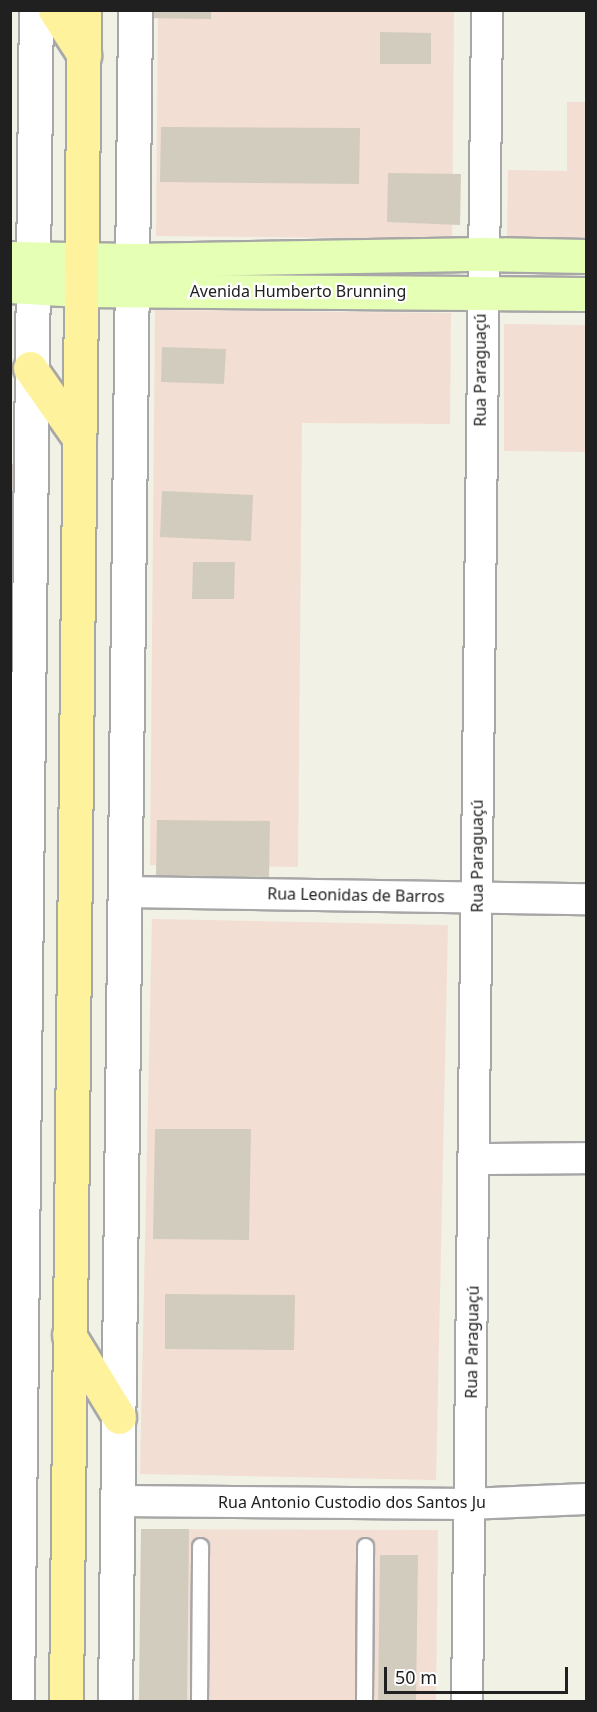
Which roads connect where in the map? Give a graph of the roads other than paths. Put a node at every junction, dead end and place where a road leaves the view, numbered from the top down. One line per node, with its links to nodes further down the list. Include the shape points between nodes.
1 (36, 10): 9 (street)
2 (55, 10): 6 (main road)
3 (84, 10): 6 (main road)
4 (135, 10): 11 (street)
5 (487, 10): 7 (street, Rua Paraguaçú)
6 (84, 55): 10 (main road)
7 (483, 254): 8 (main road, Avenida Humberto Brunning); 11 (main road, Avenida Humberto Brunning); 12 (street, Rua Paraguaçú)
8 (586, 256)
9 (21, 272): 10 (main road, Avenida Humberto Brunning); 14 (street)
10 (80, 275): 11 (main road, Avenida Humberto Brunning); 15 (main road)
11 (132, 276): 12 (main road, Avenida Humberto Brunning); 17 (street)
12 (481, 292): 13 (main road, Avenida Humberto Brunning); 18 (street, Rua Paraguaçú)
13 (586, 294)
14 (30, 368): 15 (main road); 16 (street)
15 (79, 438): 22 (main road)
16 (17, 889): 25 (street)
17 (125, 892): 18 (street, Rua Leonidas de Barros); 23 (street)
18 (476, 896): 19 (street, Rua Leonidas de Barros); 21 (street, Rua Paraguaçú)
19 (586, 899)
20 (586, 1158): 21 (street)
21 (476, 1159): 27 (street, Rua Paraguaçú)
22 (69, 1335): 23 (main road); 31 (main road)
23 (119, 1417): 26 (street)
24 (586, 1499): 27 (street, Rua Antonio Custodio dos Santos Ju)
25 (14, 1500): 30 (street)
26 (118, 1501): 27 (street, Rua Antonio Custodio dos Santos Ju); 32 (street)
27 (468, 1503): 35 (street, Rua Paraguaçú)
28 (200, 1546): 33 (lane)
29 (365, 1546): 34 (lane)
30 (17, 1701)
31 (66, 1701)
32 (115, 1701)
33 (199, 1701)
34 (364, 1701)
35 (467, 1701)

